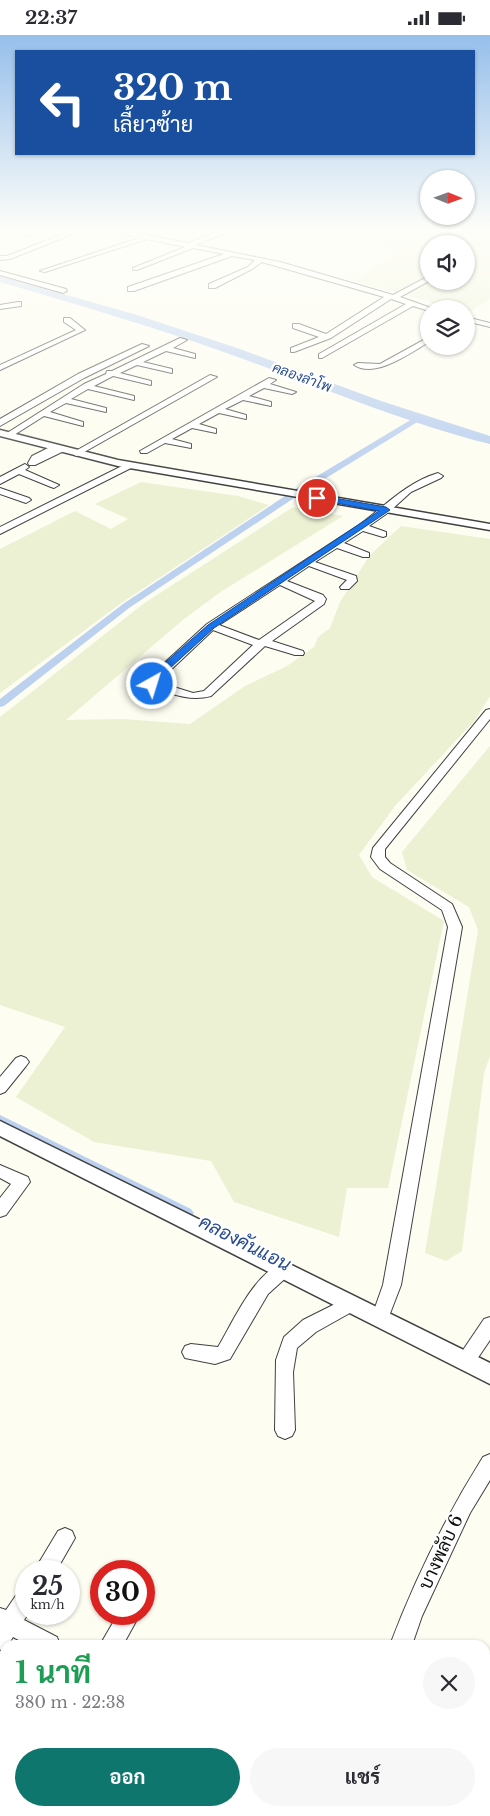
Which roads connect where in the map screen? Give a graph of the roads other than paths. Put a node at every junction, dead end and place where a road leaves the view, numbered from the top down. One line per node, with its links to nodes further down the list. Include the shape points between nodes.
1 (365, 314): 7 (street)
2 (393, 314): 13 (street)
3 (67, 320): 17 (street, via 81,330)
4 (475, 321): 5 (street)
5 (490, 325)
6 (296, 326): 7 (street)
7 (326, 337): 12 (street)
8 (183, 340): 11 (street)
9 (420, 344): 16 (street, via 381,366)
10 (145, 346): 32 (street, via 81,376)
11 (165, 348): 14 (street); 15 (street)
12 (294, 350)
13 (322, 356)
14 (192, 357)
15 (134, 362): 18 (street); 19 (street)
16 (358, 365)
17 (0, 368)
18 (169, 371)
19 (110, 373): 21 (street); 22 (street)
20 (213, 377): 40 (street)
21 (148, 383)
22 (88, 386): 25 (street); 26 (street)
23 (292, 392): 24 (street, via 268,382)
24 (242, 397): 27 (street); 29 (street)
25 (131, 398)
26 (65, 399): 28 (street); 30 (street)
27 (268, 404)
28 (103, 410)
29 (219, 410): 31 (street); 34 (street)
30 (43, 413): 33 (street); 36 (street)
31 (243, 417)
32 (0, 423)
33 (80, 424)
34 (192, 425): 35 (street); 37 (street)
35 (213, 431)
36 (4, 434): 39 (street)
37 (165, 440): 38 (street); 41 (street, via 144,451 132,453)
38 (188, 446)
39 (58, 449): 40 (street); 42 (street, via 35,458)
40 (76, 453): 41 (street)
41 (125, 464): 48 (street); 51 (street)
42 (19, 471): 44 (street); 45 (street)
43 (438, 476): 48 (street, via 408,490)
44 (0, 481)
45 (54, 485)
46 (0, 491): 47 (street)
47 (26, 500)
48 (386, 510): 49 (street); 50 (street)
49 (362, 527): 52 (street); 53 (street)
50 (490, 527)
51 (0, 531)
52 (383, 534)
53 (336, 544): 54 (street); 55 (street)
54 (366, 555)
55 (308, 563): 56 (street); 57 (street, via 352,578)
56 (280, 581): 58 (street); 59 (street, via 321,599)
57 (345, 587)
58 (211, 626): 59 (street); 59 (street, via 154,678 152,684 192,696 207,694)
59 (262, 643): 60 (street)
60 (299, 653)
61 (489, 714): 69 (street, via 379,848 378,857 385,866 447,907 455,927 392,1285)
62 (21, 1062): 63 (street)
63 (0, 1089)
64 (0, 1128): 67 (street)
65 (0, 1171): 66 (street, via 22,1182)
66 (0, 1210)
67 (283, 1270): 68 (street); 71 (street, via 262,1289 224,1353)
68 (351, 1304): 69 (street); 74 (street, via 316,1323 290,1343 284,1355)
69 (382, 1317): 72 (street)
70 (490, 1325): 72 (street)
71 (191, 1352)
72 (467, 1359): 73 (street)
73 (490, 1374)
74 (285, 1430)
75 (490, 1463): 83 (street, บางพลับ 6, via 462,1506)
76 (65, 1538): 77 (street)
77 (51, 1560)
78 (15, 1612): 80 (street)
79 (123, 1625): 82 (street)
80 (3, 1627): 81 (street)
81 (36, 1640)
82 (114, 1640)
83 (403, 1640)

